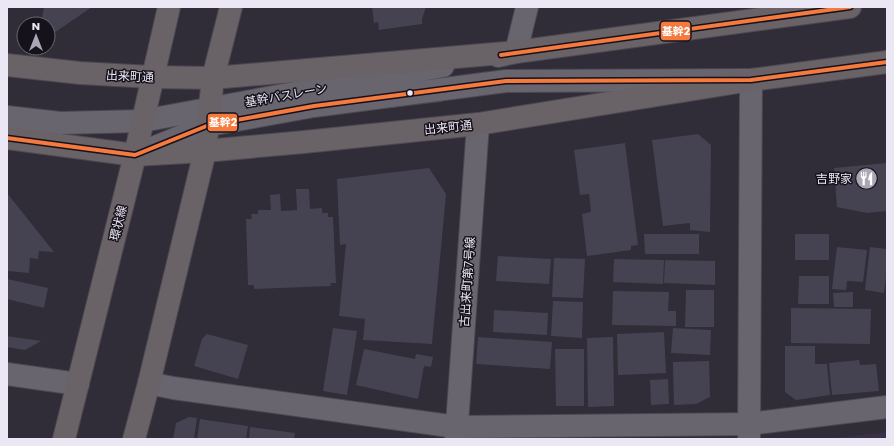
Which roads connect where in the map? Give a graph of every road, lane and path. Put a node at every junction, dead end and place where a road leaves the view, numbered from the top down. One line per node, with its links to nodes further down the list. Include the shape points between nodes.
1 (169, 7): 8 (main road, 環状線)
2 (231, 7): 9 (main road)
3 (527, 7): 5 (street)
4 (850, 7): 5 (main road, 出来町通)
5 (516, 52): 9 (main road, 出来町通); 12 (street, 基幹バスレーン)
6 (887, 62): 10 (main road, 出来町通)
7 (7, 64): 8 (main road, 出来町通, via 80,73)
8 (152, 77): 9 (main road, 出来町通); 13 (main road, 環状線)
9 (213, 78): 12 (main road)
10 (751, 80): 12 (street, 基幹バスレーン, via 506,81); 14 (main road, 出来町通); 22 (street)
11 (7, 116): 13 (street, 基幹バスレーン, via 60,124)
12 (210, 117): 13 (street, 基幹バスレーン); 16 (main road); 17 (street, 基幹バスレーン)
13 (142, 121): 17 (main road, 環状線)
14 (478, 124): 16 (main road, 出来町通); 23 (street, 古出来町第7号線)
15 (7, 138): 17 (main road, 出来町通)
16 (205, 151): 17 (main road, 出来町通); 19 (main road)
17 (135, 155): 20 (main road, 環状線)
18 (7, 374): 20 (street)
19 (149, 383): 23 (street); 25 (main road)
20 (78, 384): 24 (main road, 環状線)
21 (887, 407): 22 (street)
22 (749, 432): 23 (street)
23 (456, 433)
24 (64, 439)
25 (134, 439)

